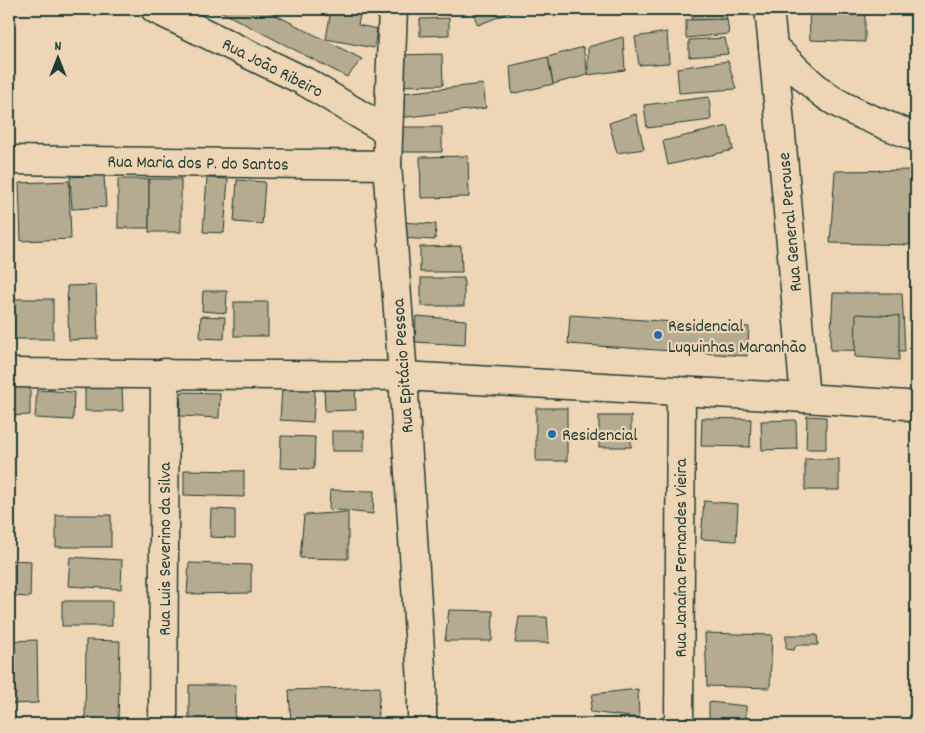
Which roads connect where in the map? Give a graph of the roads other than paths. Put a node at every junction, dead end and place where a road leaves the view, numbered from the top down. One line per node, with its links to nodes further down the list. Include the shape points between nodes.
1 (155, 9): 5 (street, Rua João Ribeiro, via 304,81)
2 (393, 9): 5 (street, Rua Epitácio Pessoa)
3 (769, 9): 4 (street, Rua General Perouse)
4 (773, 47): 6 (street, via 828,97); 13 (street, Rua General Perouse)
5 (387, 131): 8 (street, Rua Epitácio Pessoa)
6 (916, 137)
7 (9, 160): 8 (street, Rua Maria dos P. do Santos)
8 (387, 164): 11 (street, Rua Epitácio Pessoa)
9 (9, 373): 10 (street)
10 (164, 373): 11 (street); 15 (street, Rua Luis Severino da Silva)
11 (403, 376): 12 (street); 16 (street, Rua Epitácio Pessoa)
12 (680, 392): 13 (street); 17 (street, Rua Janaína Fernandes Vieira)
13 (805, 398): 14 (street)
14 (916, 408)
15 (163, 724)
16 (422, 724)
17 (679, 724)

